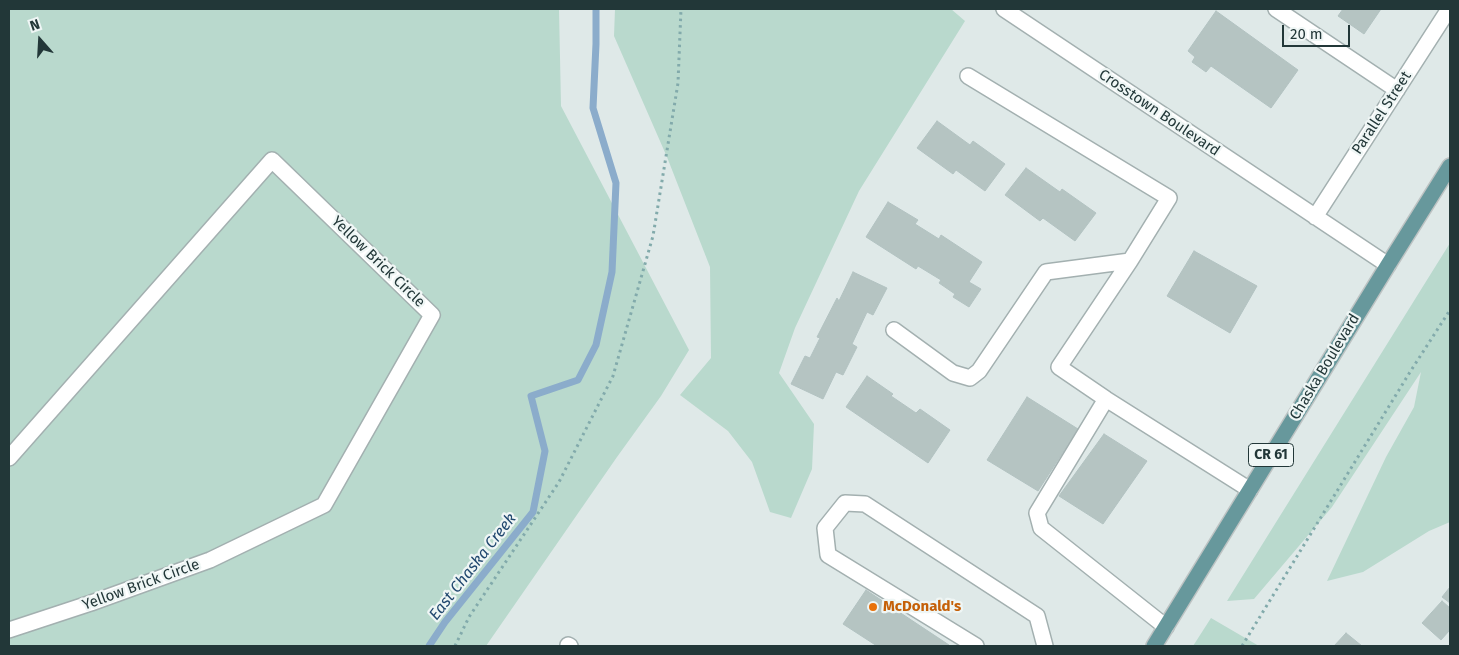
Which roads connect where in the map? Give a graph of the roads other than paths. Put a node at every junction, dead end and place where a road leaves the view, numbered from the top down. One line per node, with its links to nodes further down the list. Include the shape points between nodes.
1 (1004, 9): 7 (street, Crosstown Boulevard)
2 (1276, 9): 5 (street)
3 (1449, 9): 5 (street, Parallel Street)
4 (968, 76): 8 (street, via 1169,198)
5 (1397, 90): 7 (street, Parallel Street)
6 (1450, 166): 9 (main road, Chaska Boulevard / CR 61)
7 (1315, 217): 9 (street, Crosstown Boulevard)
8 (1130, 261): 10 (street, via 1046,272 980,372 970,378 953,373); 11 (street, via 1060,367)
9 (1388, 265): 13 (main road, Chaska Boulevard / CR 61)
10 (894, 330)
11 (1106, 399): 13 (street); 14 (street, via 1036,512 1041,528)
12 (9, 458): 15 (street, Yellow Brick Circle, via 272,160 432,315 324,505 210,560)
13 (1250, 490): 14 (main road, Chaska Boulevard / CR 61)
14 (1166, 627): 18 (main road, Chaska Boulevard / CR 61)
15 (9, 630)
16 (976, 646): 17 (street, via 828,555 825,528 845,503 865,504 1037,616)
17 (1045, 646)
18 (1154, 646)

